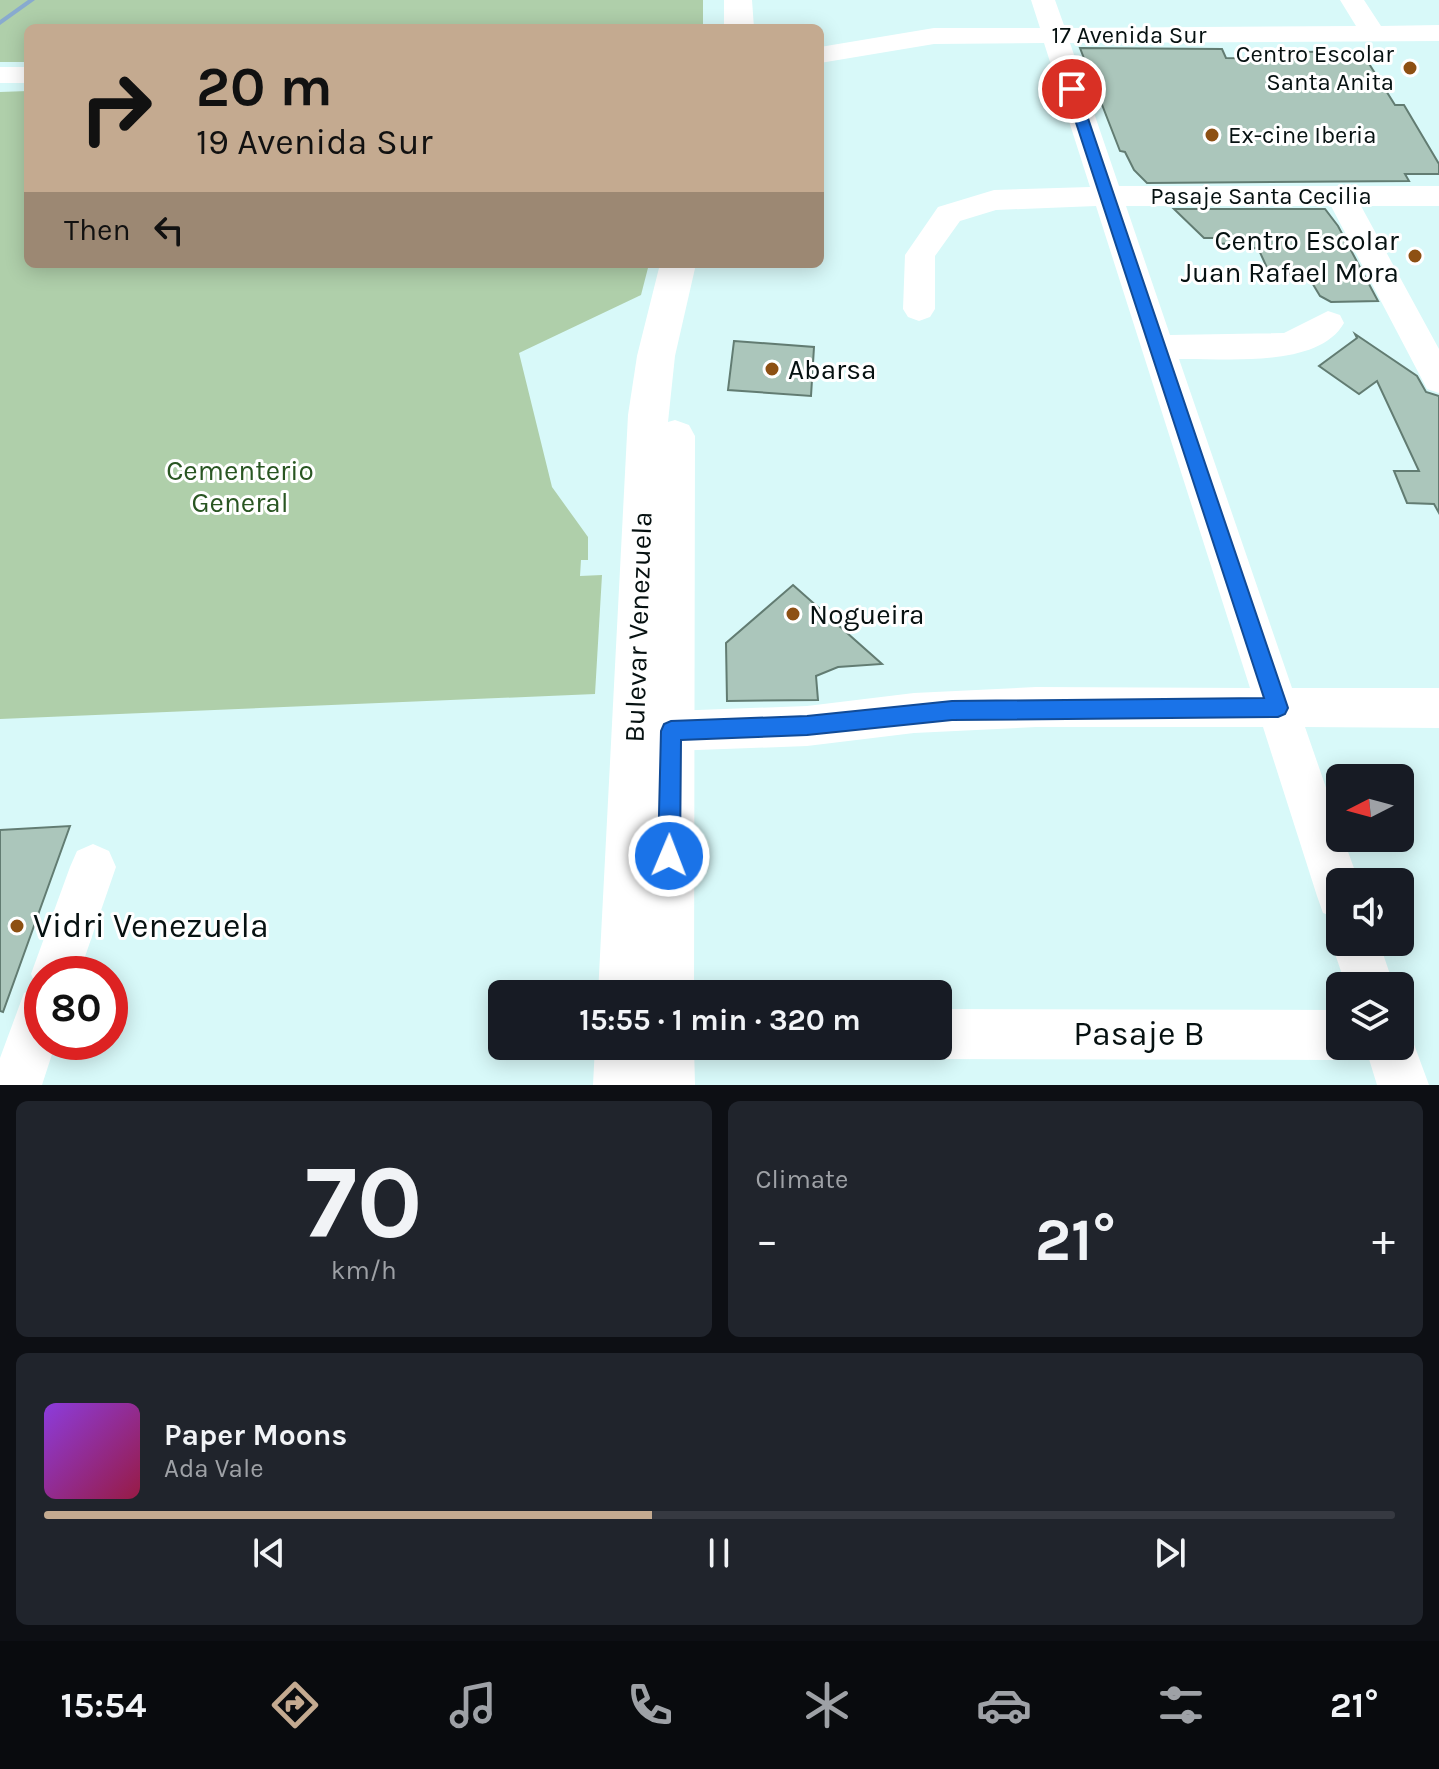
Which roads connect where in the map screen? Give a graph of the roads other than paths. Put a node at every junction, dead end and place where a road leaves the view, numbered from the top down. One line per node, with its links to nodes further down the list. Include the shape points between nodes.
1 (738, 0): 4 (highway)
2 (1043, 0): 7 (street)
3 (1352, 0): 5 (street)
4 (739, 24)
5 (1373, 33): 6 (street, 17 Avenida Sur); 7 (street, 17 Avenida Sur)
6 (1439, 33)
7 (1054, 36): 8 (street, 17 Avenida Sur, via 918,37); 11 (street)
8 (824, 54)
9 (0, 75): 10 (street)
10 (24, 75)
11 (1106, 196): 12 (street, Pasaje Santa Cecilia); 16 (street, Pasaje Santa Cecilia, via 994,200 949,214 920,255); 18 (street)
12 (1341, 196): 13 (street, Pasaje Santa Cecilia); 19 (street)
13 (1439, 196)
14 (677, 268): 26 (highway, Bulevar Venezuela, via 648,415)
15 (702, 268): 22 (highway, Bulevar Venezuela, via 675,417)
16 (919, 309)
17 (1328, 323): 18 (street, via 1290,345)
18 (1157, 347): 20 (street)
19 (1439, 380)
20 (1278, 708): 21 (street); 22 (street, via 967,710 807,726); 24 (street)
21 (1439, 708)
22 (671, 731): 27 (highway, Bulevar Venezuela)
23 (93, 867): 25 (street)
24 (1331, 868)
25 (61, 956)
26 (627, 980)
27 (666, 980)
28 (952, 1034): 29 (street, Pasaje B)
29 (1326, 1035)
30 (25, 1060): 34 (street)
31 (624, 1060): 35 (highway)
32 (665, 1060): 36 (highway)
33 (1395, 1060): 37 (street)
34 (16, 1085)
35 (623, 1085)
36 (665, 1085)
37 (1403, 1085)

